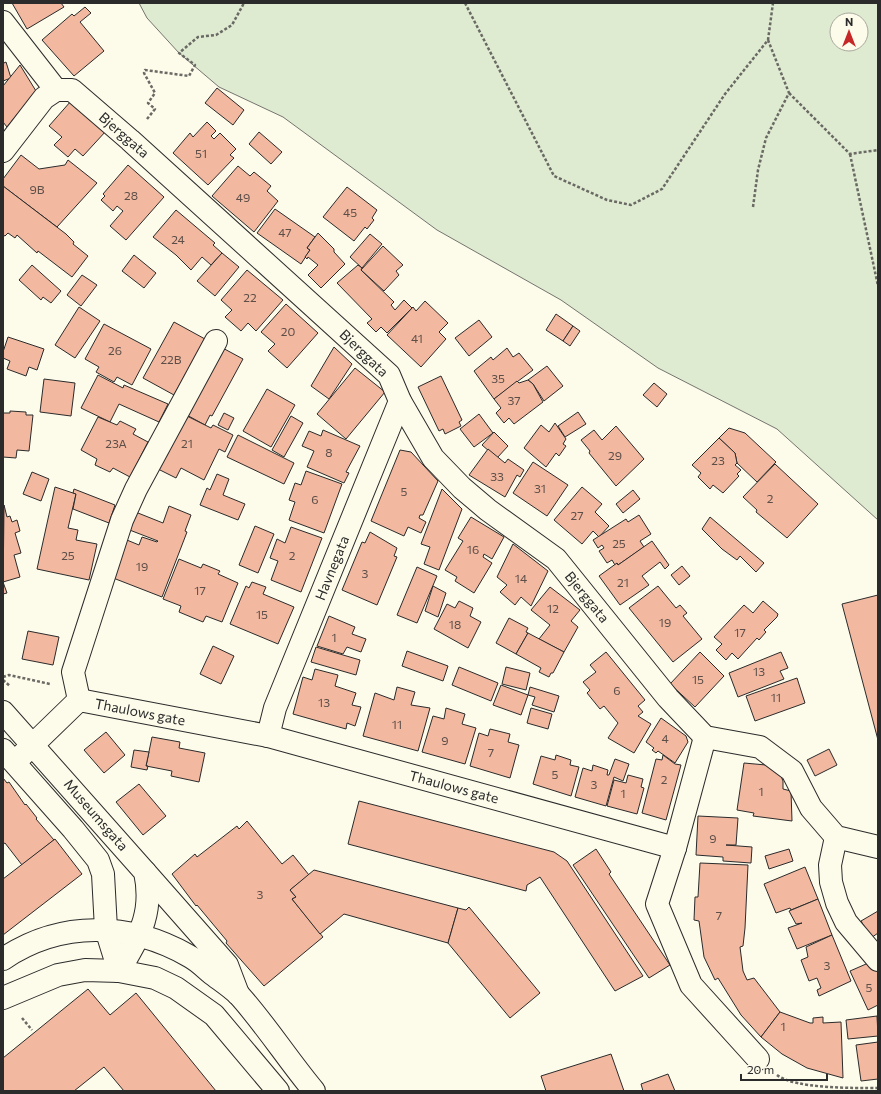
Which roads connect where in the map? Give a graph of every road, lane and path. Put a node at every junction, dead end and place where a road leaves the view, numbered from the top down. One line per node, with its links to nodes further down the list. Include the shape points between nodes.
1 (244, 3): 8 (path, via 232,25 216,35 198,37 179,53 195,65 189,76 146,70 144,73 155,93 148,103 155,110)
2 (465, 3): 5 (path, via 554,176 607,200 631,205 662,189 725,94)
3 (773, 3): 5 (path)
4 (3, 22): 6 (street)
5 (768, 40): 7 (path)
6 (56, 90): 8 (street, Bjerggata, via 72,90); 10 (street, via 44,98)
7 (789, 93): 11 (path); 12 (path, via 766,138)
8 (130, 140): 15 (street, Bjerggata, via 389,375)
9 (878, 150): 11 (path)
10 (3, 151)
11 (850, 154): 13 (path)
12 (753, 207)
13 (878, 286)
14 (216, 341): 17 (street, via 136,489 122,520 73,672)
15 (400, 401): 19 (street, Havnegata, via 275,708); 20 (street, Bjerggata, via 433,458 488,510 556,559 668,698)
16 (3, 677): 17 (path, via 9,675 66,688)
17 (78, 700): 19 (street, Thaulows gate); 21 (street, Thaulows gate)
18 (3, 712): 21 (street, Museumsgata)
19 (268, 736): 25 (street, Thaulows gate)
20 (705, 737): 23 (street, via 760,747 792,771 811,808); 25 (street)
21 (33, 744): 22 (street, Thaulows gate); 26 (street, Museumsgata)
22 (9, 756): 27 (street, Museumsgata, via 98,860 103,874)
23 (836, 837): 24 (street); 30 (street, via 830,864 831,882 837,903 846,922)
24 (878, 847)
25 (675, 848): 34 (street, via 657,904 691,985)
26 (146, 872): 28 (street, via 149,900); 32 (street, Museumsgata, via 227,965)
27 (106, 929): 28 (street); 29 (street, via 82,930 45,938); 31 (street, Museumsgata)
28 (140, 935): 31 (street); 32 (street, via 191,957)
29 (3, 959)
30 (878, 960)
31 (119, 971): 33 (street, via 85,970 58,975); 36 (street, via 155,978 195,1000 214,1015)
32 (238, 995): 37 (street)
33 (3, 998)
34 (758, 1059): 35 (path, via 784,1080 818,1086)
35 (878, 1088)
36 (278, 1091)
37 (314, 1091)

